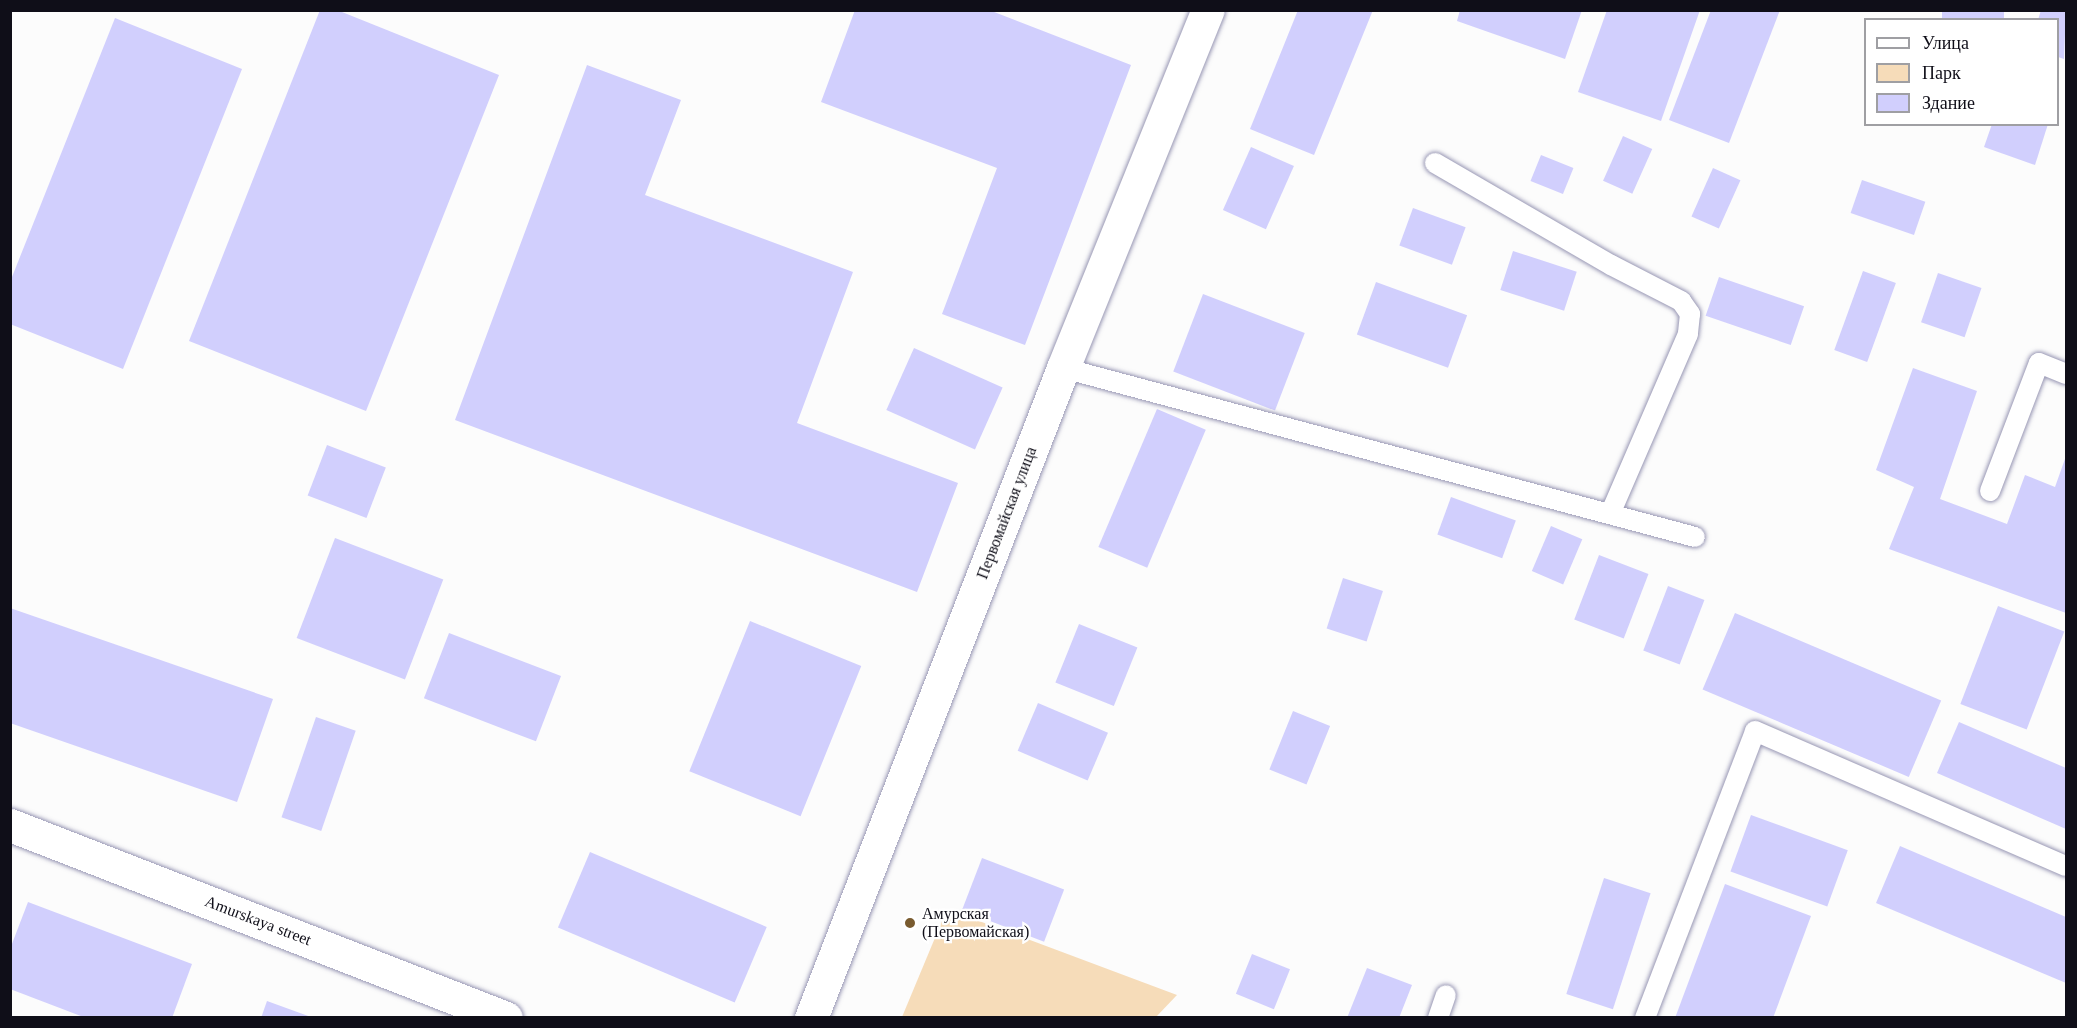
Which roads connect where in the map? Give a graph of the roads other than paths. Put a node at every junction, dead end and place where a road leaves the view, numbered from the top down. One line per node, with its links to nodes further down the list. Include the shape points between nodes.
1 (1208, 10): 3 (street, Первомайская улица)
2 (1435, 163): 6 (lane, via 1621,271 1681,301 1690,314 1688,334)
3 (1063, 368): 6 (lane); 12 (street, Первомайская улица)
4 (2067, 374): 5 (lane, via 2039,363)
5 (1990, 491)
6 (1610, 514): 7 (lane)
7 (1695, 537)
8 (10, 825): 11 (street, Amurskaya street)
9 (2067, 866): 14 (lane, via 1755,731)
10 (1446, 995): 13 (lane)
11 (506, 1017)
12 (811, 1017)
13 (1438, 1017)
14 (1645, 1017)

